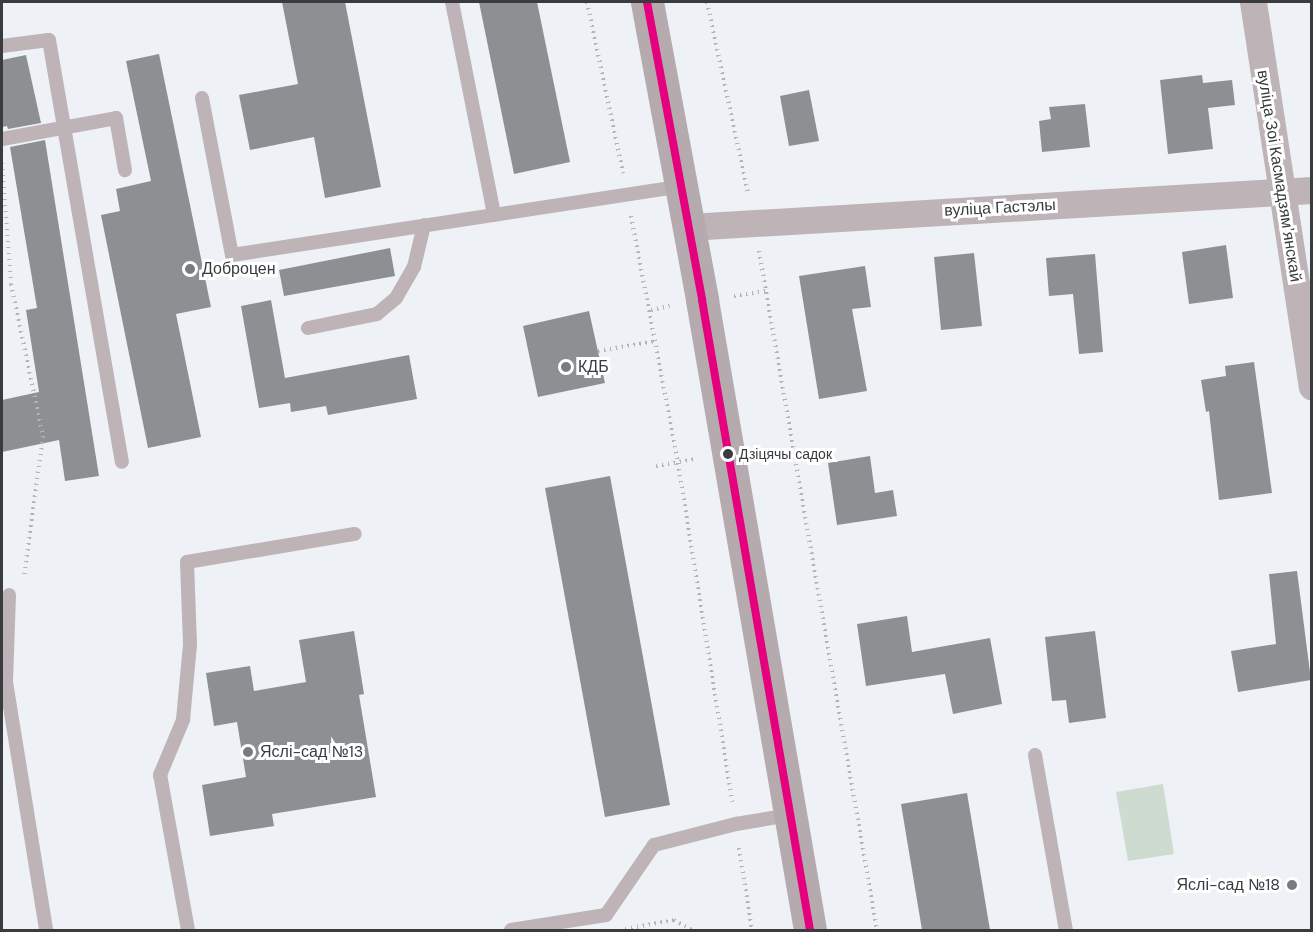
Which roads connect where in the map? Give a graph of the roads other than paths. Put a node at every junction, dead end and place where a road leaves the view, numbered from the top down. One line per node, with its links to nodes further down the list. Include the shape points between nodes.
1 (453, 2): 12 (lane)
2 (647, 2): 9 (main road)
3 (1253, 2): 11 (street, вуліца Зоі Касмадзямʼянскай)
4 (2, 46): 6 (lane, via 49,40)
5 (202, 98): 13 (lane, via 232,255)
6 (64, 127): 7 (lane); 8 (lane, via 116,118); 17 (lane)
7 (2, 139)
8 (125, 170)
9 (681, 186): 12 (lane); 14 (main road)
10 (1311, 190): 11 (street, вуліца Гастэлы)
11 (1280, 192): 14 (street, вуліца Гастэлы); 16 (street, вуліца Зоі Касмадзямʼянскай)
12 (494, 215): 13 (lane)
13 (424, 225): 15 (lane, via 414,267 396,298 377,314)
14 (689, 228): 22 (main road)
15 (308, 328)
16 (1311, 387)
17 (122, 462)
18 (355, 534): 24 (lane, via 187,562 190,644 183,720 160,776)
19 (9, 594): 20 (lane)
20 (4, 682): 23 (lane)
21 (1035, 755): 27 (lane)
22 (790, 815): 25 (lane, via 654,845 606,915); 26 (main road)
23 (46, 930)
24 (188, 930)
25 (511, 930)
26 (810, 930)
27 (1066, 930)

